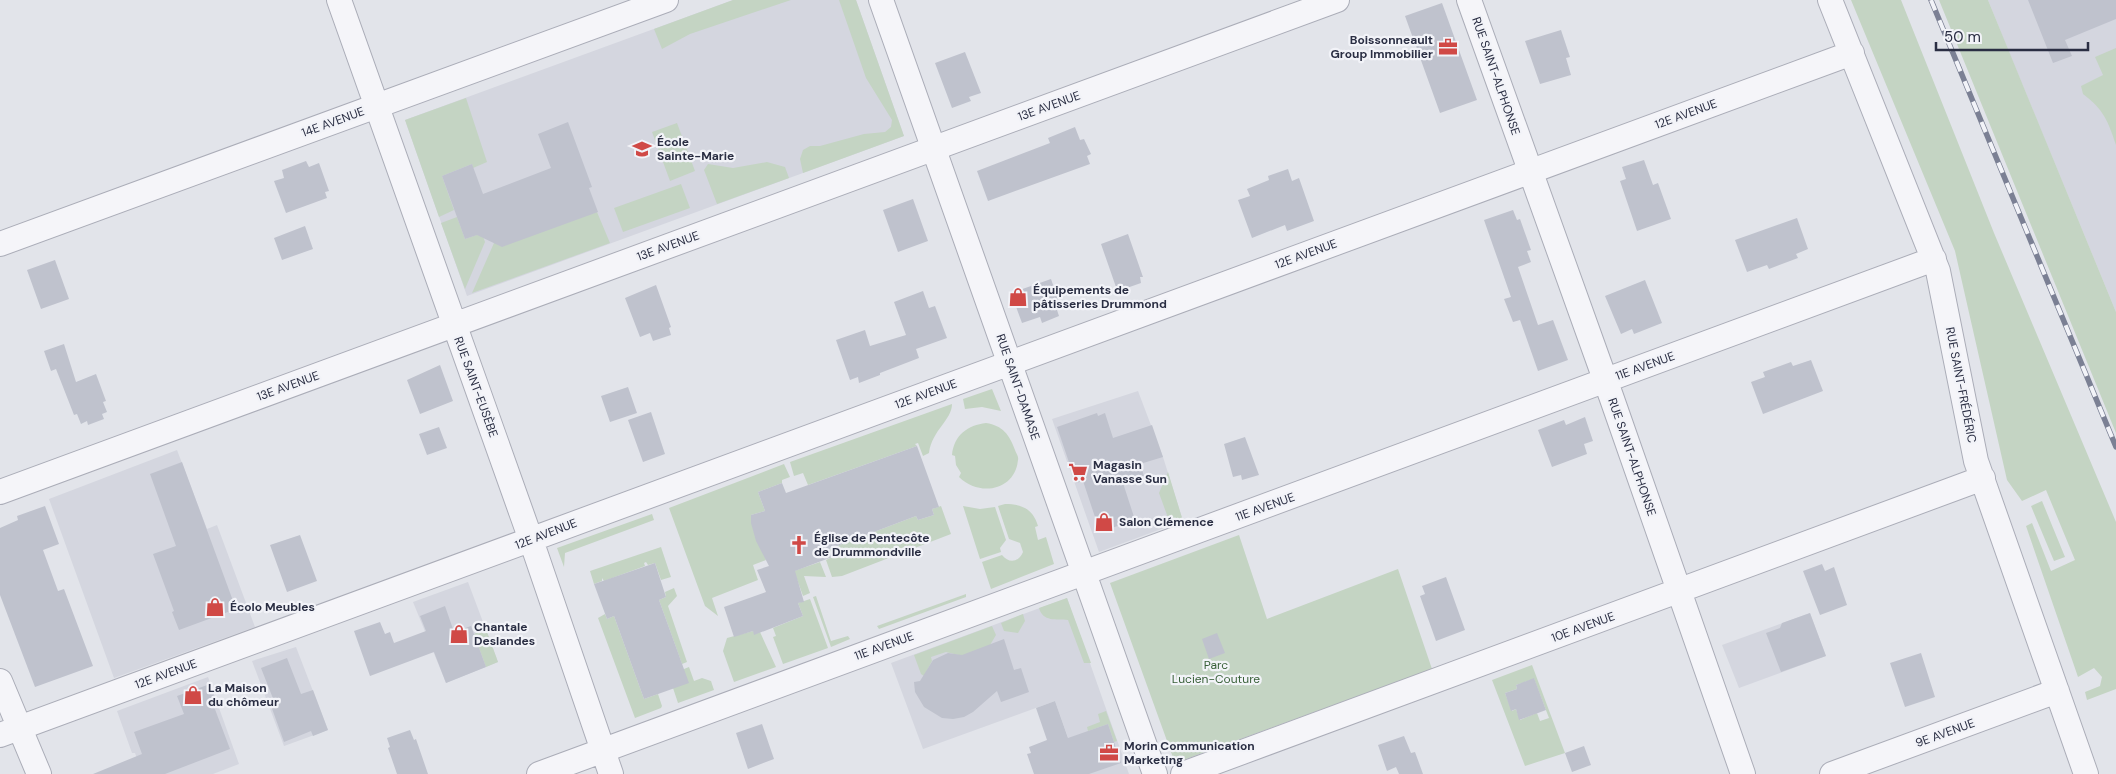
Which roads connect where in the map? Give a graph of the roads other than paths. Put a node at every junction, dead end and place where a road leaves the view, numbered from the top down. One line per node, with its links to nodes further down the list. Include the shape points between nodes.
1 (339, 0): 8 (street, RUE SAINT-EUSÈBE)
2 (666, 0): 8 (street, 14E AVENUE)
3 (881, 0): 9 (street, RUE SAINT-DAMASE)
4 (1337, 0): 9 (street, 13E AVENUE)
5 (1469, 0): 10 (street, RUE SAINT-ALPHONSE)
6 (1830, 0): 7 (street, RUE SAINT-FRÉDÉRIC)
7 (1852, 54): 10 (street, 12E AVENUE); 12 (street, RUE SAINT-FRÉDÉRIC)
8 (377, 106): 11 (street, 14E AVENUE); 13 (street, RUE SAINT-EUSÈBE)
9 (934, 148): 13 (street, 13E AVENUE); 14 (street, RUE SAINT-DAMASE)
10 (1529, 171): 14 (street, 12E AVENUE); 15 (street, RUE SAINT-ALPHONSE)
11 (0, 244)
12 (1934, 259): 15 (street, 11E AVENUE); 16 (street, RUE SAINT-FRÉDÉRIC)
13 (454, 325): 17 (street, 13E AVENUE); 18 (street, RUE SAINT-EUSÈBE)
14 (1010, 364): 18 (street, 12E AVENUE); 19 (street, RUE SAINT-DAMASE)
15 (1605, 381): 19 (street, 11E AVENUE); 20 (street, RUE SAINT-ALPHONSE)
16 (1982, 478): 20 (street, 10E AVENUE); 22 (street, RUE SAINT-FRÉDÉRIC)
17 (0, 492)
18 (531, 540): 23 (street, 12E AVENUE); 24 (street, RUE SAINT-EUSÈBE)
19 (1083, 574): 24 (street, 11E AVENUE); 28 (street, RUE SAINT-DAMASE)
20 (1679, 591): 29 (street, 10E AVENUE); 30 (street, RUE SAINT-ALPHONSE)
21 (0, 681): 23 (street)
22 (2057, 691): 31 (street, 9E AVENUE); 32 (street, RUE SAINT-FRÉDÉRIC)
23 (10, 732): 25 (street)
24 (602, 751): 26 (street, 11E AVENUE); 27 (street, RUE SAINT-EUSÈBE)
25 (39, 774)
26 (539, 774)
27 (611, 774)
28 (1155, 774)
29 (1182, 774)
30 (1743, 774)
31 (1832, 774)
32 (2086, 774)

